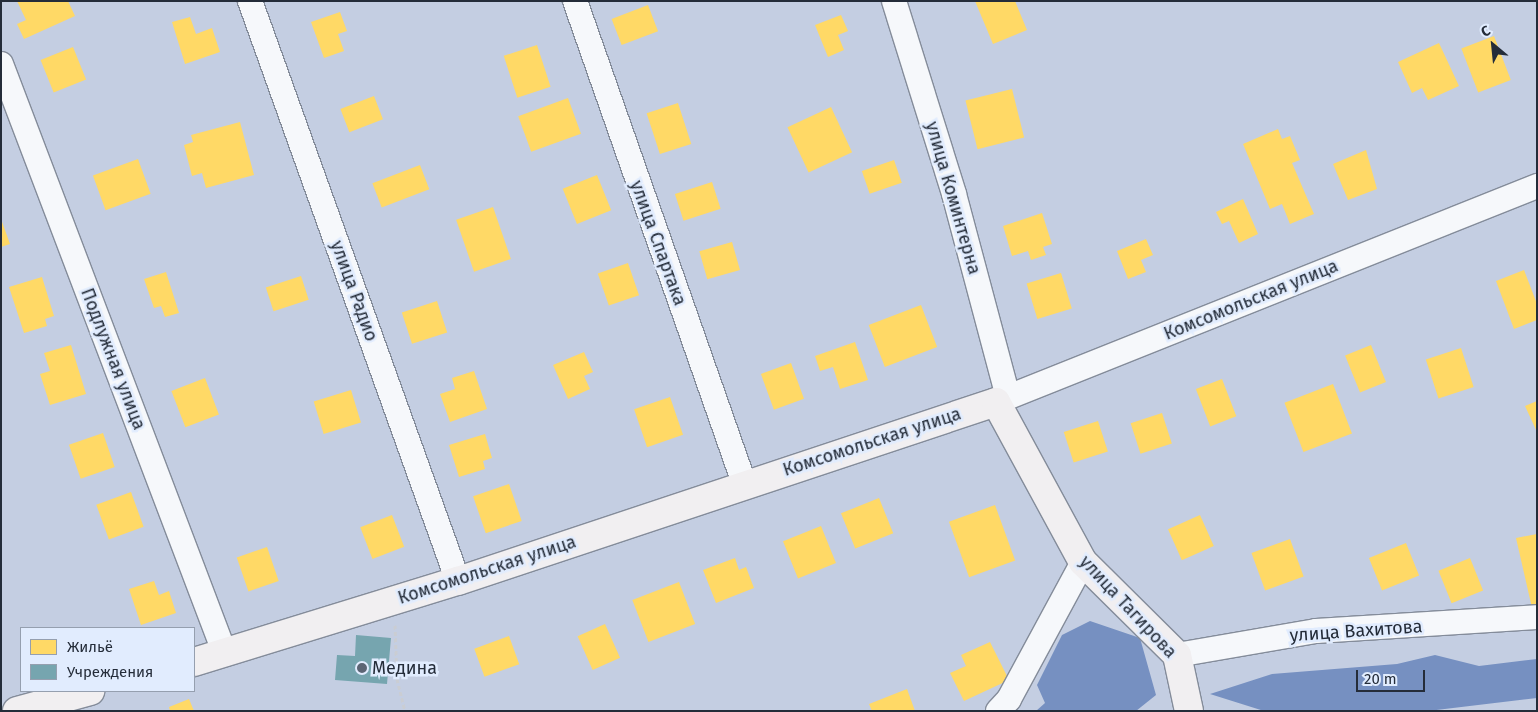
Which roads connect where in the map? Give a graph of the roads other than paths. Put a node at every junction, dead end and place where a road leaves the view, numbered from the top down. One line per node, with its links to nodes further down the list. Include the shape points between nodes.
1 (250, 1): 9 (street, улица Радио)
2 (575, 1): 7 (street, улица Спартака)
3 (894, 1): 6 (street, улица Коминтерна, via 954,194)
4 (1, 64): 11 (street, Подлужная улица)
5 (1537, 186): 6 (street, Комсомольская улица)
6 (1002, 399): 7 (street, Комсомольская улица); 8 (street, улица Тагирова)
7 (744, 483): 9 (street, Комсомольская улица)
8 (1083, 562): 12 (street, улица Тагирова); 16 (street, via 1009,699)
9 (458, 581): 11 (street, Комсомольская улица)
10 (1537, 617): 12 (street, улица Вахитова, via 1316,631)
11 (225, 654): 13 (street, Комсомольская улица)
12 (1177, 654): 17 (street, улица Тагирова)
13 (195, 662)
14 (86, 692): 15 (street)
15 (17, 711)
16 (998, 711)
17 (1189, 711)

